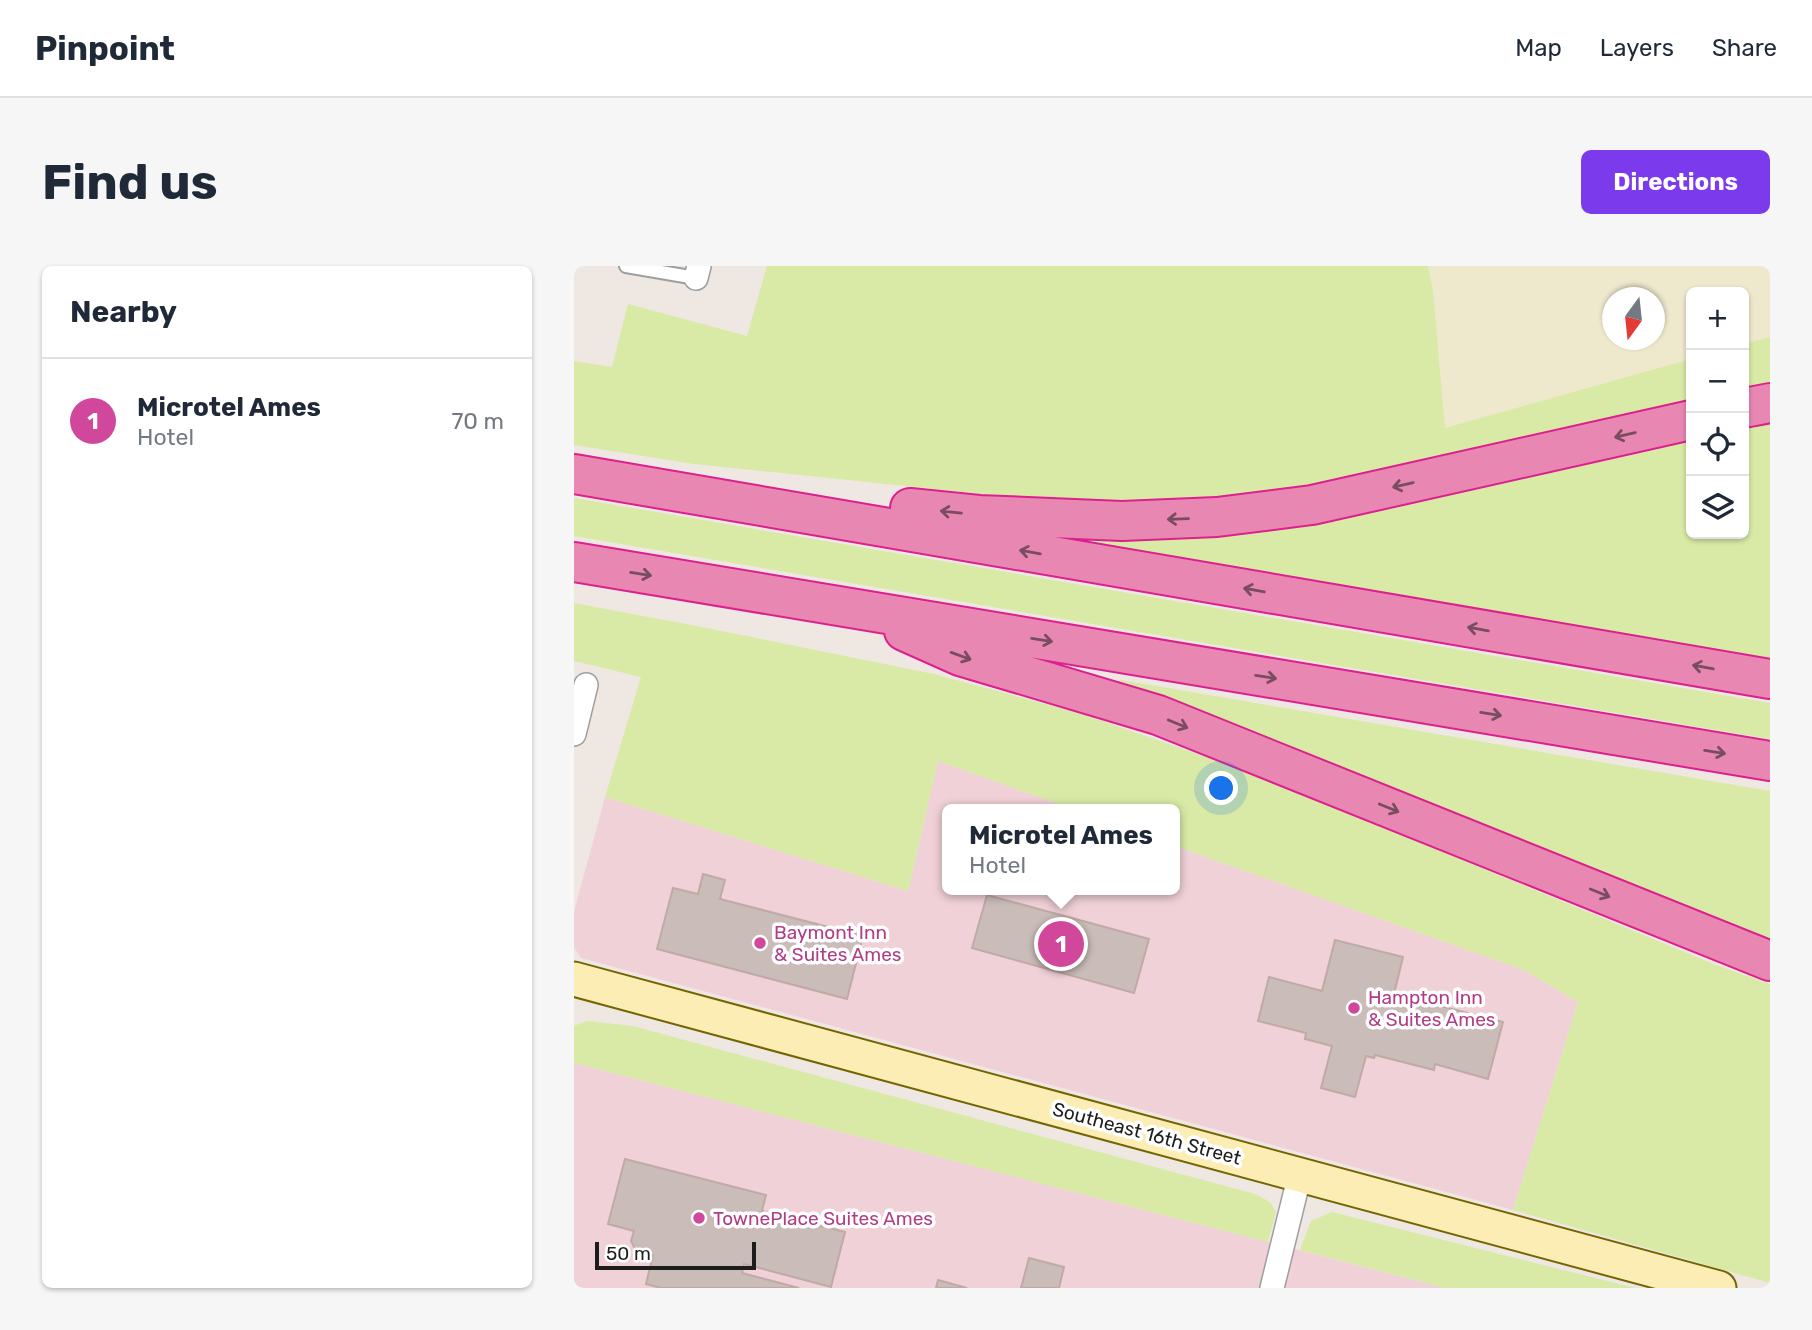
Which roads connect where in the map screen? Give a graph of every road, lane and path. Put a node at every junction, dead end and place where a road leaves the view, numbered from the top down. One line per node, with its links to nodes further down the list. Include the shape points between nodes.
1 (626, 266): 2 (lane)
2 (698, 272)
3 (1770, 403): 4 (highway)
4 (1749, 407)
5 (1686, 421): 6 (highway, one-way to 6, via 1312,505 1217,517 1122,521 979,515)
6 (574, 474): 9 (highway, one-way to 6)
7 (574, 562): 8 (highway, one-way to 8)
8 (854, 608): 12 (highway, one-way to 12); 13 (highway, one-way to 13, via 960,656 1158,715)
9 (1770, 679)
10 (580, 684): 11 (street)
11 (574, 734)
12 (1770, 761)
13 (1770, 961)
14 (574, 979): 15 (street, Southeast 16th Street)
15 (1300, 1174): 16 (street); 17 (street, Southeast 16th Street)
16 (1272, 1288)
17 (1720, 1288)

